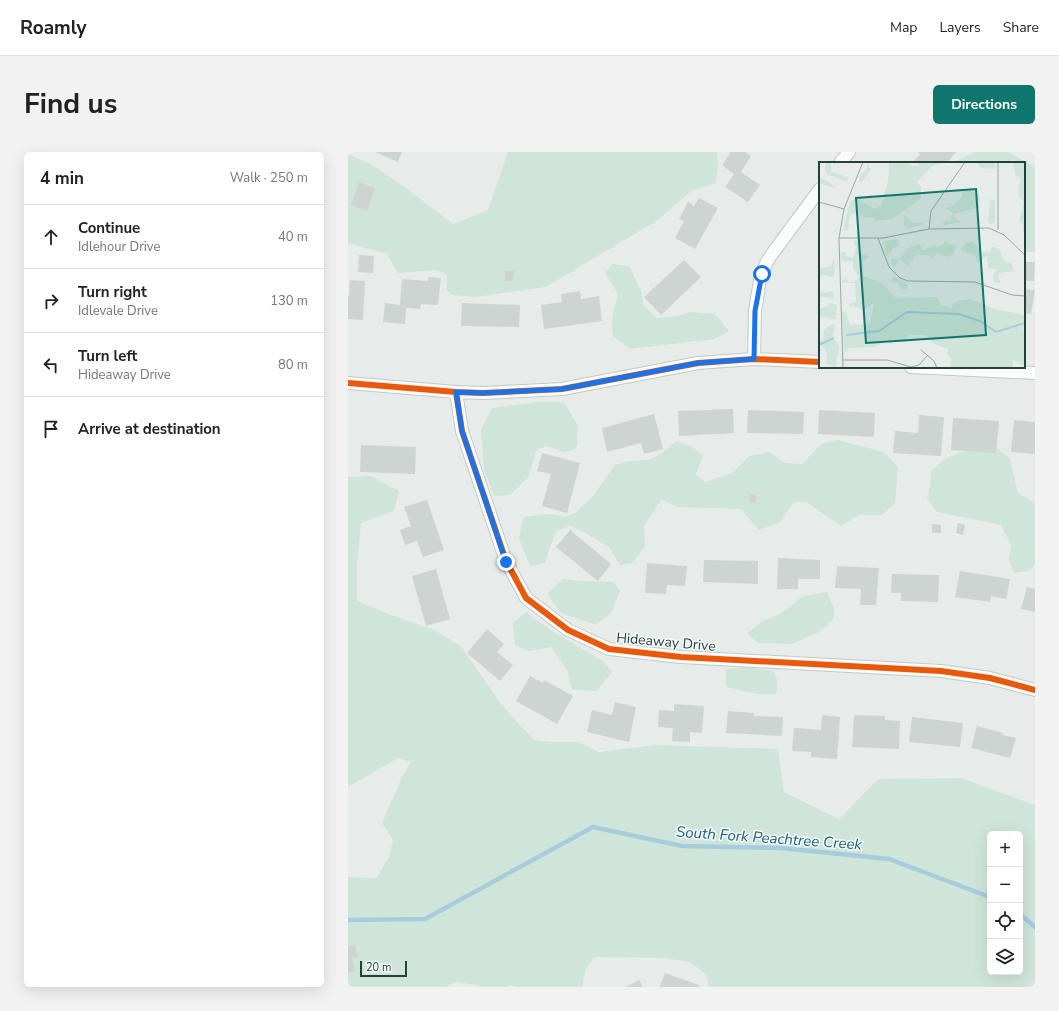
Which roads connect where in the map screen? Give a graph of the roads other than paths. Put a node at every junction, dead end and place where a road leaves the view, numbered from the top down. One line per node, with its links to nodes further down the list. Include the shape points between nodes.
1 (849, 152): 2 (street)
2 (841, 162)
3 (819, 190): 4 (street, via 769,258 762,274 755,311)
4 (754, 359): 5 (street); 9 (street, via 698,363 562,389)
5 (819, 362)
6 (929, 368): 7 (street)
7 (1035, 374)
8 (348, 383): 9 (street)
9 (456, 392): 10 (street, Hideaway Drive, via 462,431 506,562 526,598 568,630 609,649 681,657 941,671 990,678)
10 (1035, 690)

